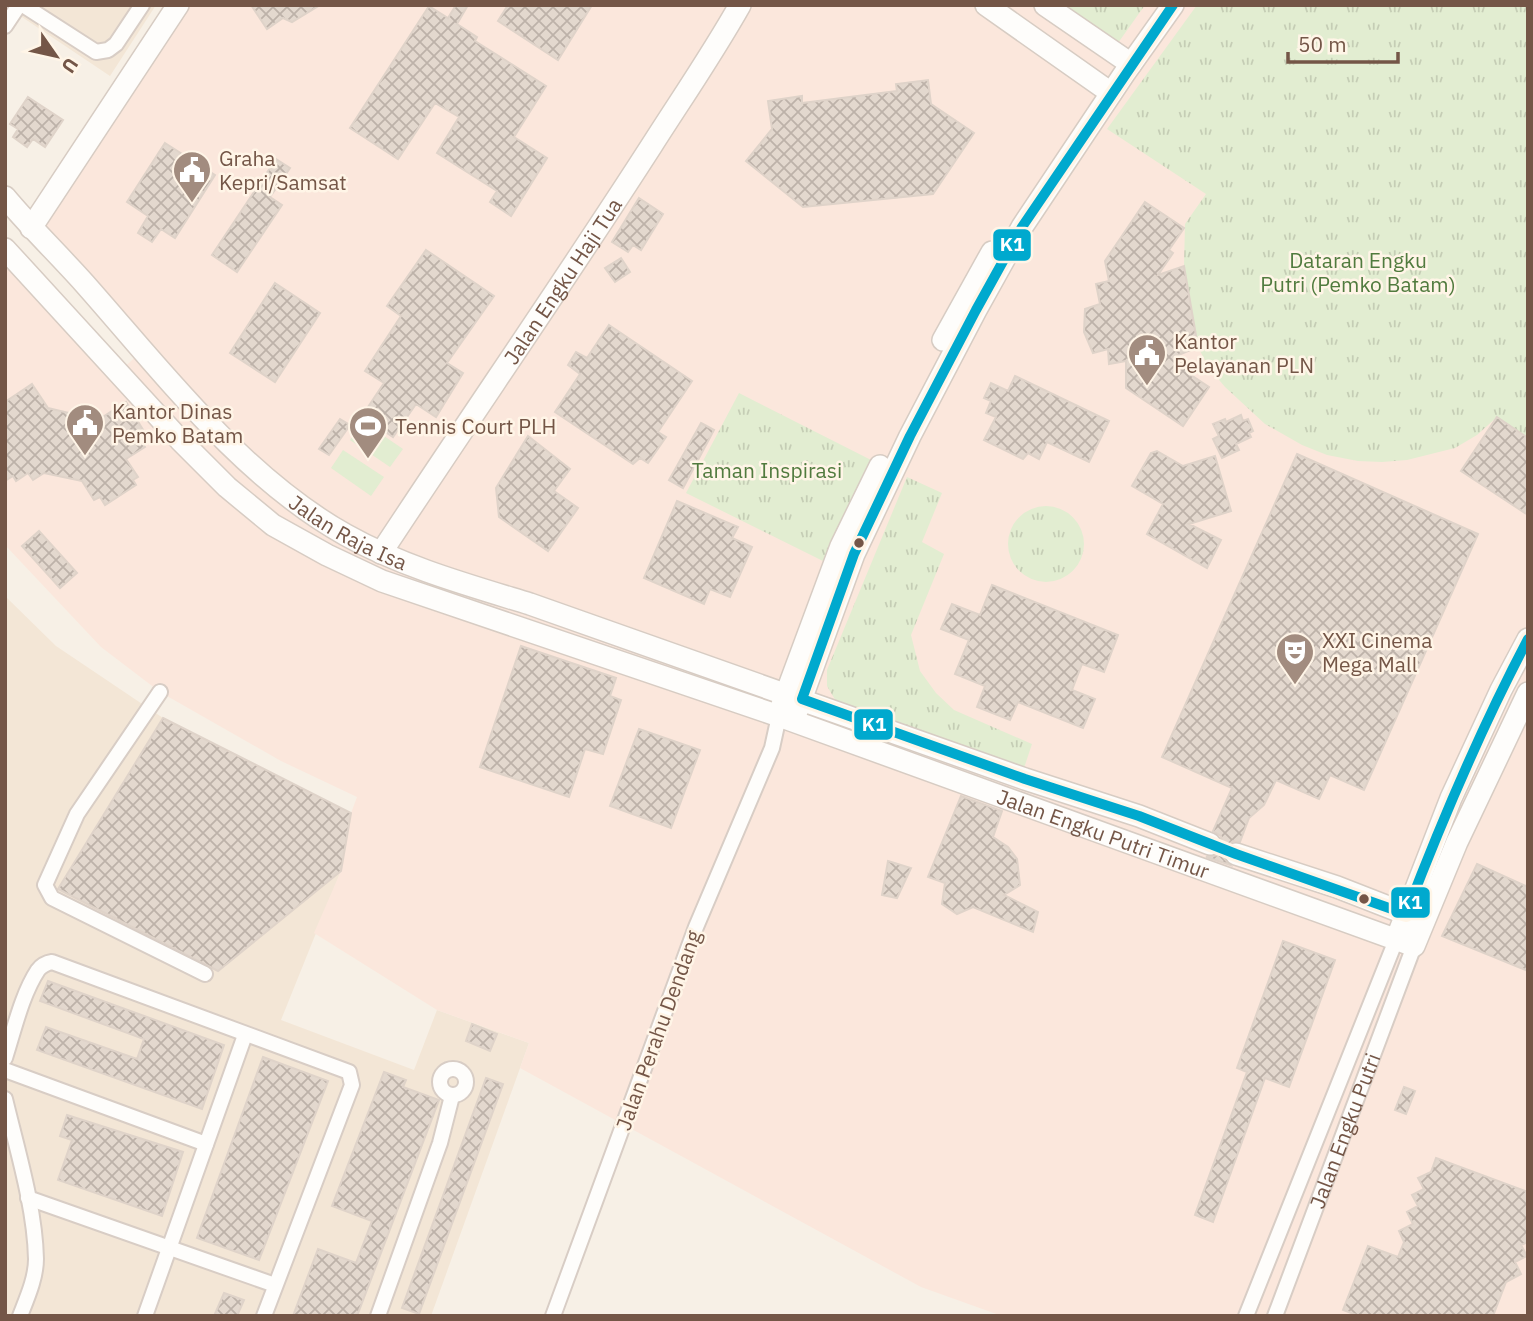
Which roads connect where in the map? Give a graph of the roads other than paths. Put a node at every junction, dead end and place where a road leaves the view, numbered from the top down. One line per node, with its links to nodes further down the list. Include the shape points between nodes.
1 (21, 5): 2 (street, via 96,52 116,44); 9 (street)
2 (142, 5)
3 (178, 5): 13 (main road)
4 (740, 5): 17 (main road, Jalan Engku Haji Tua, via 569,274)
5 (986, 5): 11 (main road)
6 (1045, 5): 10 (main road)
7 (1156, 5): 10 (main road)
8 (1173, 5): 10 (main road)
9 (6, 23)
10 (1125, 61): 11 (main road)
11 (1105, 89): 21 (main road, via 1016,210 905,413 841,546)
12 (5, 197): 13 (main road, Jalan Raja Isa)
13 (31, 228): 15 (main road, Jalan Raja Isa)
14 (5, 249): 16 (main road, Jalan Raja Isa)
15 (142, 352): 16 (main road); 17 (main road, Jalan Raja Isa, via 275,487 345,535)
16 (119, 372): 22 (main road, Jalan Raja Isa, via 227,487 273,525 327,555 382,581)
17 (381, 552): 21 (main road, Jalan Raja Isa, via 447,579)
18 (1528, 639): 25 (main road, via 1451,798)
19 (160, 692): 27 (street, via 77,814 45,885 52,898)
20 (1528, 693): 25 (main road)
21 (794, 696): 22 (main road); 23 (main road, Jalan Engku Putri Timur)
22 (785, 718): 26 (main road, Jalan Engku Putri Timur); 41 (street, Jalan Perahu Dendang, via 696,927)
23 (1210, 844)
24 (1236, 854): 25 (main road, Jalan Engku Putri Timur)
25 (1415, 918): 26 (main road)
26 (1405, 943): 42 (street); 43 (street, Jalan Engku Putri)
27 (205, 974)
28 (245, 1035): 29 (street, via 52,962 38,970); 33 (street); 36 (street, via 349,1072 352,1079)
29 (5, 1058)
30 (5, 1070): 33 (street)
31 (452, 1096): 40 (street, via 440,1143)
32 (5, 1099): 34 (street)
33 (206, 1144): 35 (street)
34 (28, 1198): 35 (street); 37 (street, via 36,1260)
35 (170, 1247): 36 (street); 38 (street)
36 (275, 1284): 39 (street)
37 (20, 1316)
38 (145, 1316)
39 (264, 1316)
40 (378, 1316)
41 (552, 1316)
42 (1246, 1316)
43 (1275, 1316)

